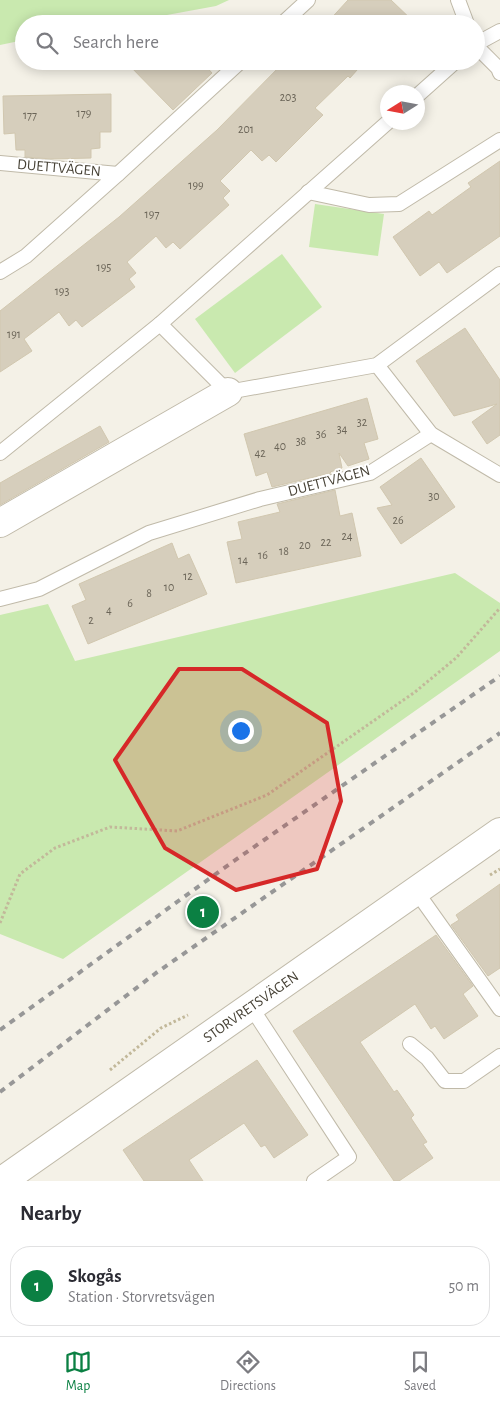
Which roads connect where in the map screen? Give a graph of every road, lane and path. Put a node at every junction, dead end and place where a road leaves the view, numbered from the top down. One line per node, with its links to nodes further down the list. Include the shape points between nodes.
1 (308, 0): 3 (lane)
2 (458, 0): 4 (lane)
3 (292, 15)
4 (464, 15)
5 (500, 31): 6 (lane)
6 (485, 40)
7 (485, 54): 10 (lane)
8 (231, 70): 15 (lane, DUETTVÄGEN)
9 (446, 70): 11 (lane)
10 (500, 73)
11 (425, 89)
12 (380, 129): 16 (lane)
13 (500, 140): 16 (lane, via 399,204 369,205)
14 (0, 163): 15 (lane, DUETTVÄGEN)
15 (118, 174): 17 (lane, DUETTVÄGEN, via 26,256)
16 (308, 192): 19 (lane)
17 (0, 272)
18 (500, 274): 20 (lane)
19 (160, 324): 21 (lane); 23 (lane)
20 (377, 365): 21 (lane); 22 (lane)
21 (228, 392): 25 (street)
22 (431, 434): 24 (lane); 26 (lane, DUETTVÄGEN, via 370,473 260,499 149,533 39,589)
23 (0, 453)
24 (500, 475)
25 (0, 523)
26 (0, 599)
27 (500, 608): 30 (path, via 456,658 415,692 266,795 176,831 110,826 55,848 20,874)
28 (500, 832): 29 (street, STORVRETSVÄGEN)
29 (416, 891): 31 (street, STORVRETSVÄGEN); 32 (lane)
30 (0, 923)
31 (251, 1007): 35 (street, STORVRETSVÄGEN); 36 (lane, via 349,1158)
32 (500, 1009)
33 (410, 1044): 34 (lane, via 427,1058 445,1081 464,1081)
34 (500, 1056)
35 (2, 1181)
36 (314, 1181)

